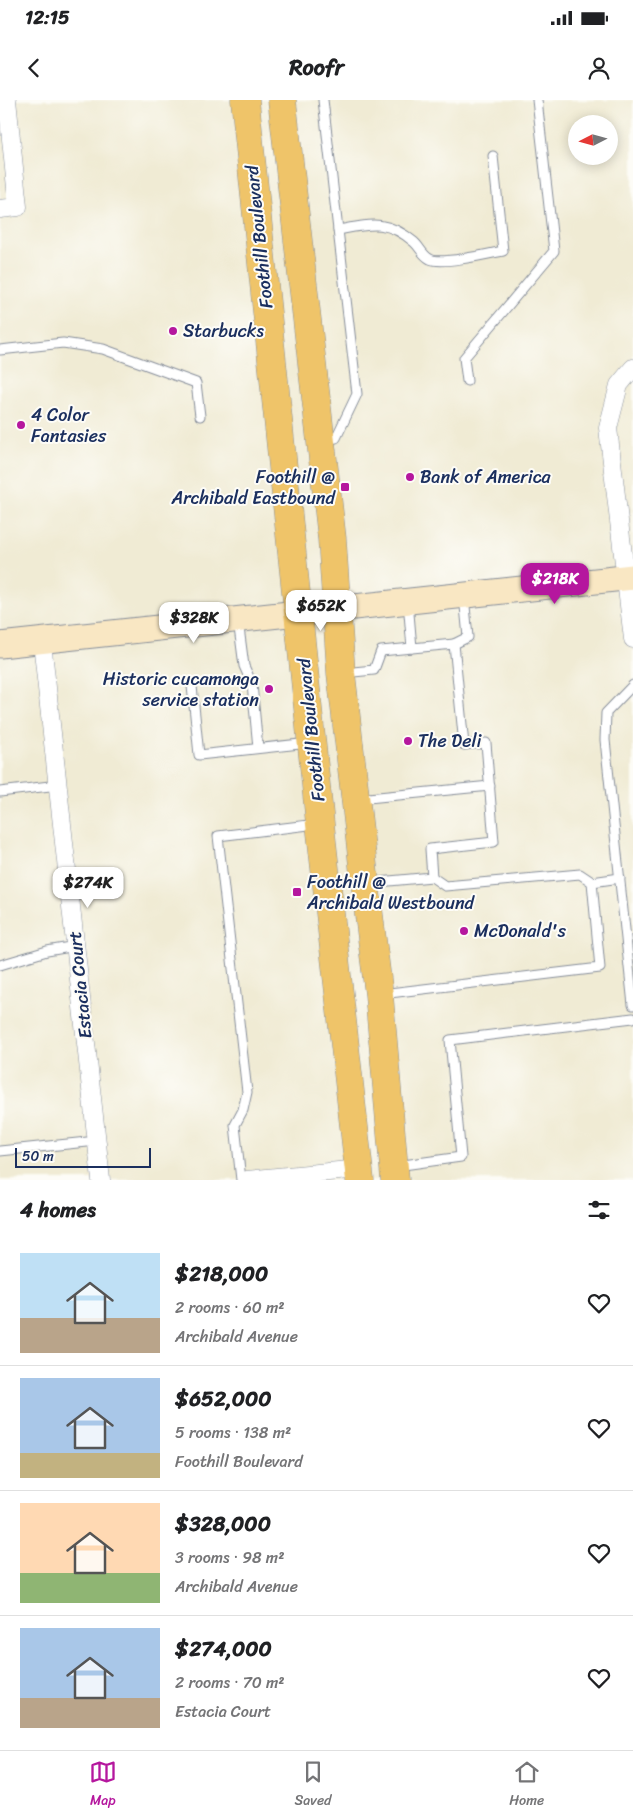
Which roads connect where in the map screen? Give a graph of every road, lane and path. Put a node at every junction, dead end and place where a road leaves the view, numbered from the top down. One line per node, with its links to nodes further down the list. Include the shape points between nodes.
1 (7, 100): 7 (street, via 18,207)
2 (245, 100): 18 (main road, Foothill Boulevard)
3 (282, 100): 13 (main road, Foothill Boulevard)
4 (323, 100): 8 (lane)
5 (537, 100): 11 (lane, via 554,251 464,358)
6 (493, 156): 8 (lane, via 503,251 431,260 401,231 388,226 371,224)
7 (0, 209)
8 (338, 230): 13 (lane, via 357,394 336,438)
9 (0, 350): 12 (lane, via 63,343 103,348 196,382)
10 (633, 368): 14 (street, via 618,385 608,428)
11 (467, 381)
12 (200, 416)
13 (320, 440): 17 (main road, Foothill Boulevard)
14 (629, 577): 15 (main road); 20 (street)
15 (464, 595): 16 (main road); 22 (lane, via 468,637)
16 (408, 602): 17 (main road); 24 (lane)
17 (338, 610): 18 (main road); 25 (main road, Foothill Boulevard)
18 (299, 614): 19 (main road); 28 (main road, Foothill Boulevard)
19 (238, 620): 21 (main road); 29 (lane, via 244,666 252,684)
20 (633, 639)
21 (42, 642): 23 (main road); 30 (street, Estacia Court)
22 (454, 644): 24 (lane); 31 (lane, via 464,744 486,743)
23 (0, 645)
24 (412, 648): 25 (lane, via 381,651 374,670)
25 (342, 673): 33 (main road, Foothill Boulevard)
26 (633, 685): 36 (lane, via 606,713 605,740)
27 (192, 686): 29 (lane, via 199,755)
28 (312, 742): 29 (lane); 34 (main road, Foothill Boulevard)
29 (258, 748)
30 (58, 785): 32 (lane); 39 (street, Estacia Court)
31 (490, 786): 33 (lane); 35 (lane, via 494,842 430,849)
32 (0, 792)
33 (355, 799): 38 (main road, Foothill Boulevard)
34 (320, 824): 47 (main road, Foothill Boulevard); 49 (lane, via 218,836 246,1092 243,1110 235,1125)
35 (432, 877): 37 (lane, via 445,886 580,874); 38 (lane)
36 (620, 878): 37 (lane); 42 (lane)
37 (592, 882): 41 (lane, via 600,968)
38 (365, 883): 41 (main road, Foothill Boulevard)
39 (76, 946): 40 (lane); 44 (street, Estacia Court)
40 (0, 965)
41 (379, 995): 46 (main road, Foothill Boulevard)
42 (633, 1005)
43 (633, 1018): 46 (lane, via 450,1040 461,1156)
44 (97, 1141): 45 (lane); 48 (street, Estacia Court)
45 (0, 1151)
46 (394, 1173)
47 (360, 1174): 50 (street)
48 (101, 1180)
49 (241, 1180)
50 (247, 1180)

